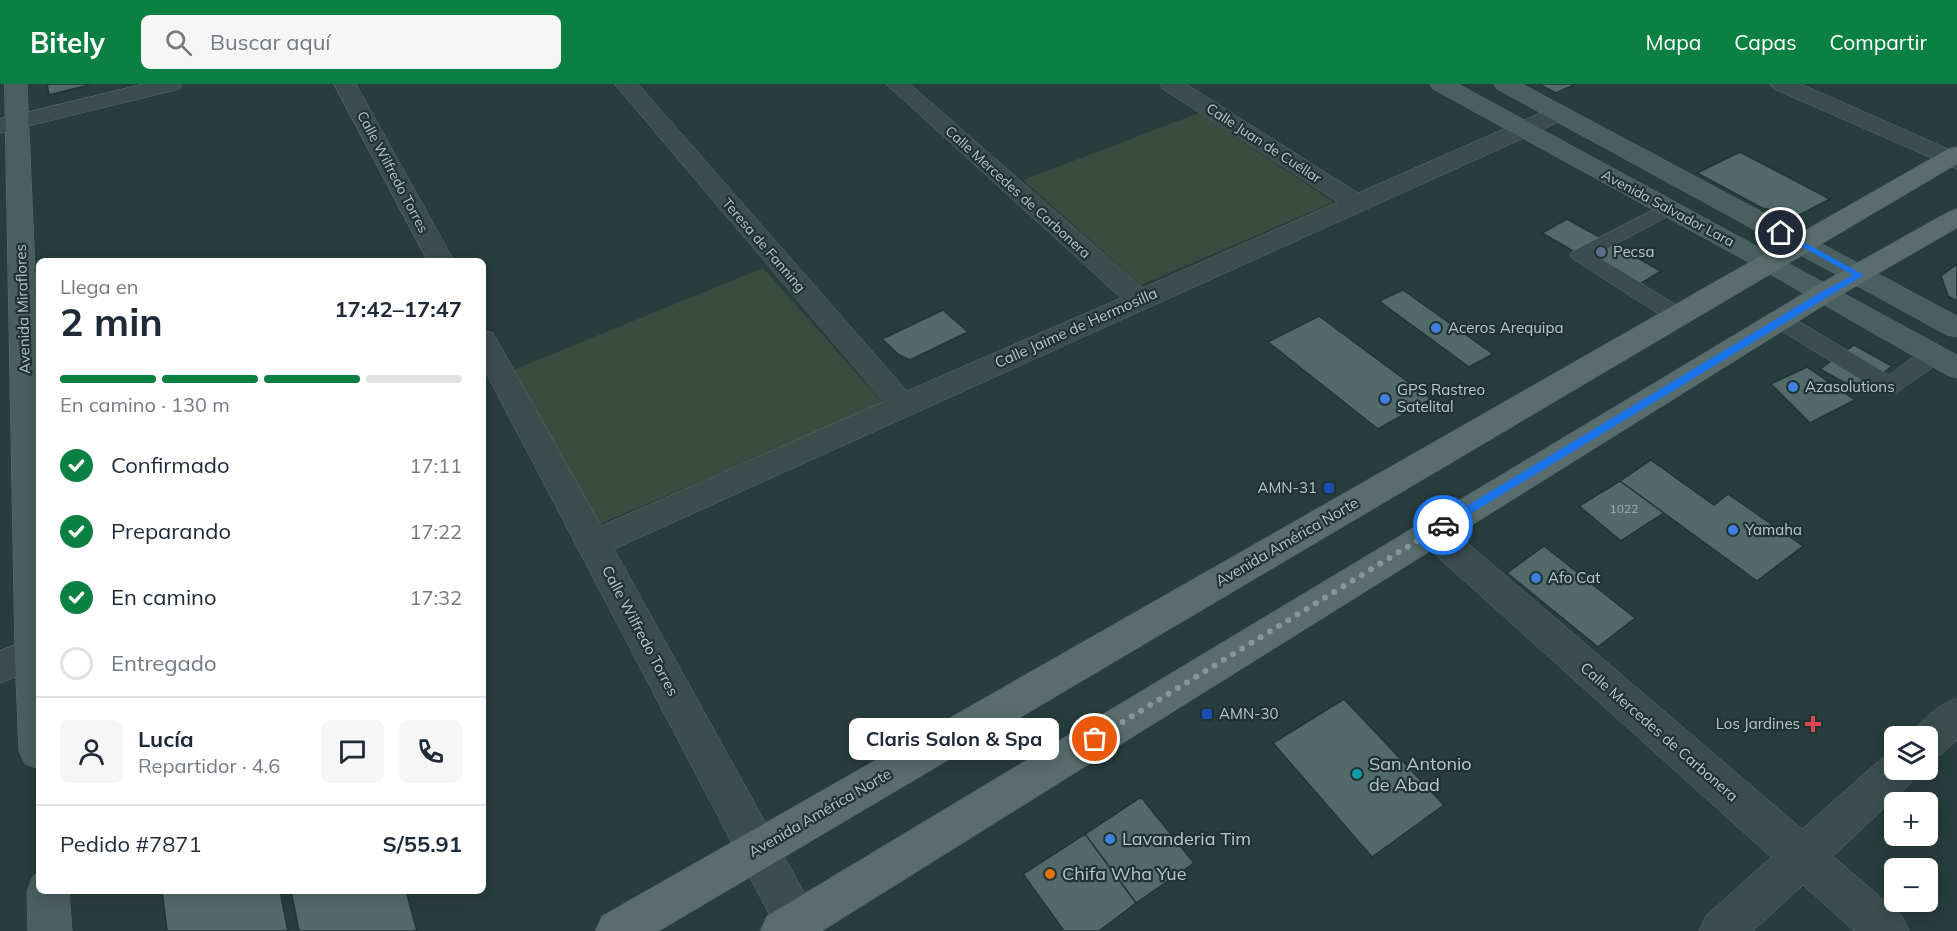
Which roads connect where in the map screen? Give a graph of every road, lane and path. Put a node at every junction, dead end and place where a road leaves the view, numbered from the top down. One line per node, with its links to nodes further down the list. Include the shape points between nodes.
1 (16, 84): 11 (street, Avenida Miraflores)
2 (171, 84): 11 (street)
3 (345, 84): 18 (street, Calle Wilfredo Torres)
4 (626, 84): 28 (street, Teresa de Fanning)
5 (897, 84): 22 (street, Calle Mercedes de Carbonera)
6 (1171, 84): 14 (street, Calle Juan de Cuéllar)
7 (1441, 84): 12 (street, Avenida Salvador Lara)
8 (1504, 84): 10 (street)
9 (1782, 84): 13 (street)
10 (1560, 113): 12 (street, Calle Jaime de Hermosilla); 17 (street)
11 (8, 124): 31 (street, Avenida Miraflores)
12 (1522, 129): 14 (street, Calle Jaime de Hermosilla); 15 (street, Avenida Salvador Lara)
13 (1954, 158): 17 (main road, Avenida América Norte)
14 (1356, 203): 22 (street, Calle Jaime de Hermosilla)
15 (1669, 208): 19 (street, Avenida Salvador Lara); 23 (lane, via 1580,255)
16 (1957, 217): 20 (main road)
17 (1802, 243): 19 (main road, Avenida América Norte); 20 (street)
18 (439, 258)
19 (1770, 263): 21 (street, Avenida Salvador Lara); 23 (main road, Avenida América Norte)
20 (1860, 275): 21 (main road); 25 (street)
21 (1824, 293): 24 (main road); 27 (street, Avenida Salvador Lara)
22 (1140, 300): 28 (street, Calle Jaime de Hermosilla)
23 (1678, 316): 36 (main road, Avenida América Norte)
24 (1780, 320): 27 (lane, via 1889,386); 29 (main road)
25 (1957, 328)
26 (486, 346): 30 (street, Calle Wilfredo Torres)
27 (1946, 362)
28 (903, 406): 30 (street, Calle Jaime de Hermosilla)
29 (1432, 532): 37 (street, Calle Mercedes de Carbonera); 39 (main road)
30 (593, 544): 36 (street, Calle Wilfredo Torres)
31 (17, 660): 34 (street, Avenida Miraflores)
32 (1957, 715): 33 (street)
33 (1938, 733)
34 (36, 738)
35 (1886, 780): 37 (street)
36 (757, 850): 39 (street, Calle Wilfredo Torres); 41 (main road, Avenida América Norte)
37 (1800, 857): 42 (street); 43 (street, Calle Mercedes de Carbonera)
38 (48, 894): 40 (street)
39 (789, 926)
40 (50, 931)
41 (617, 931)
42 (1721, 931)
43 (1887, 931)

